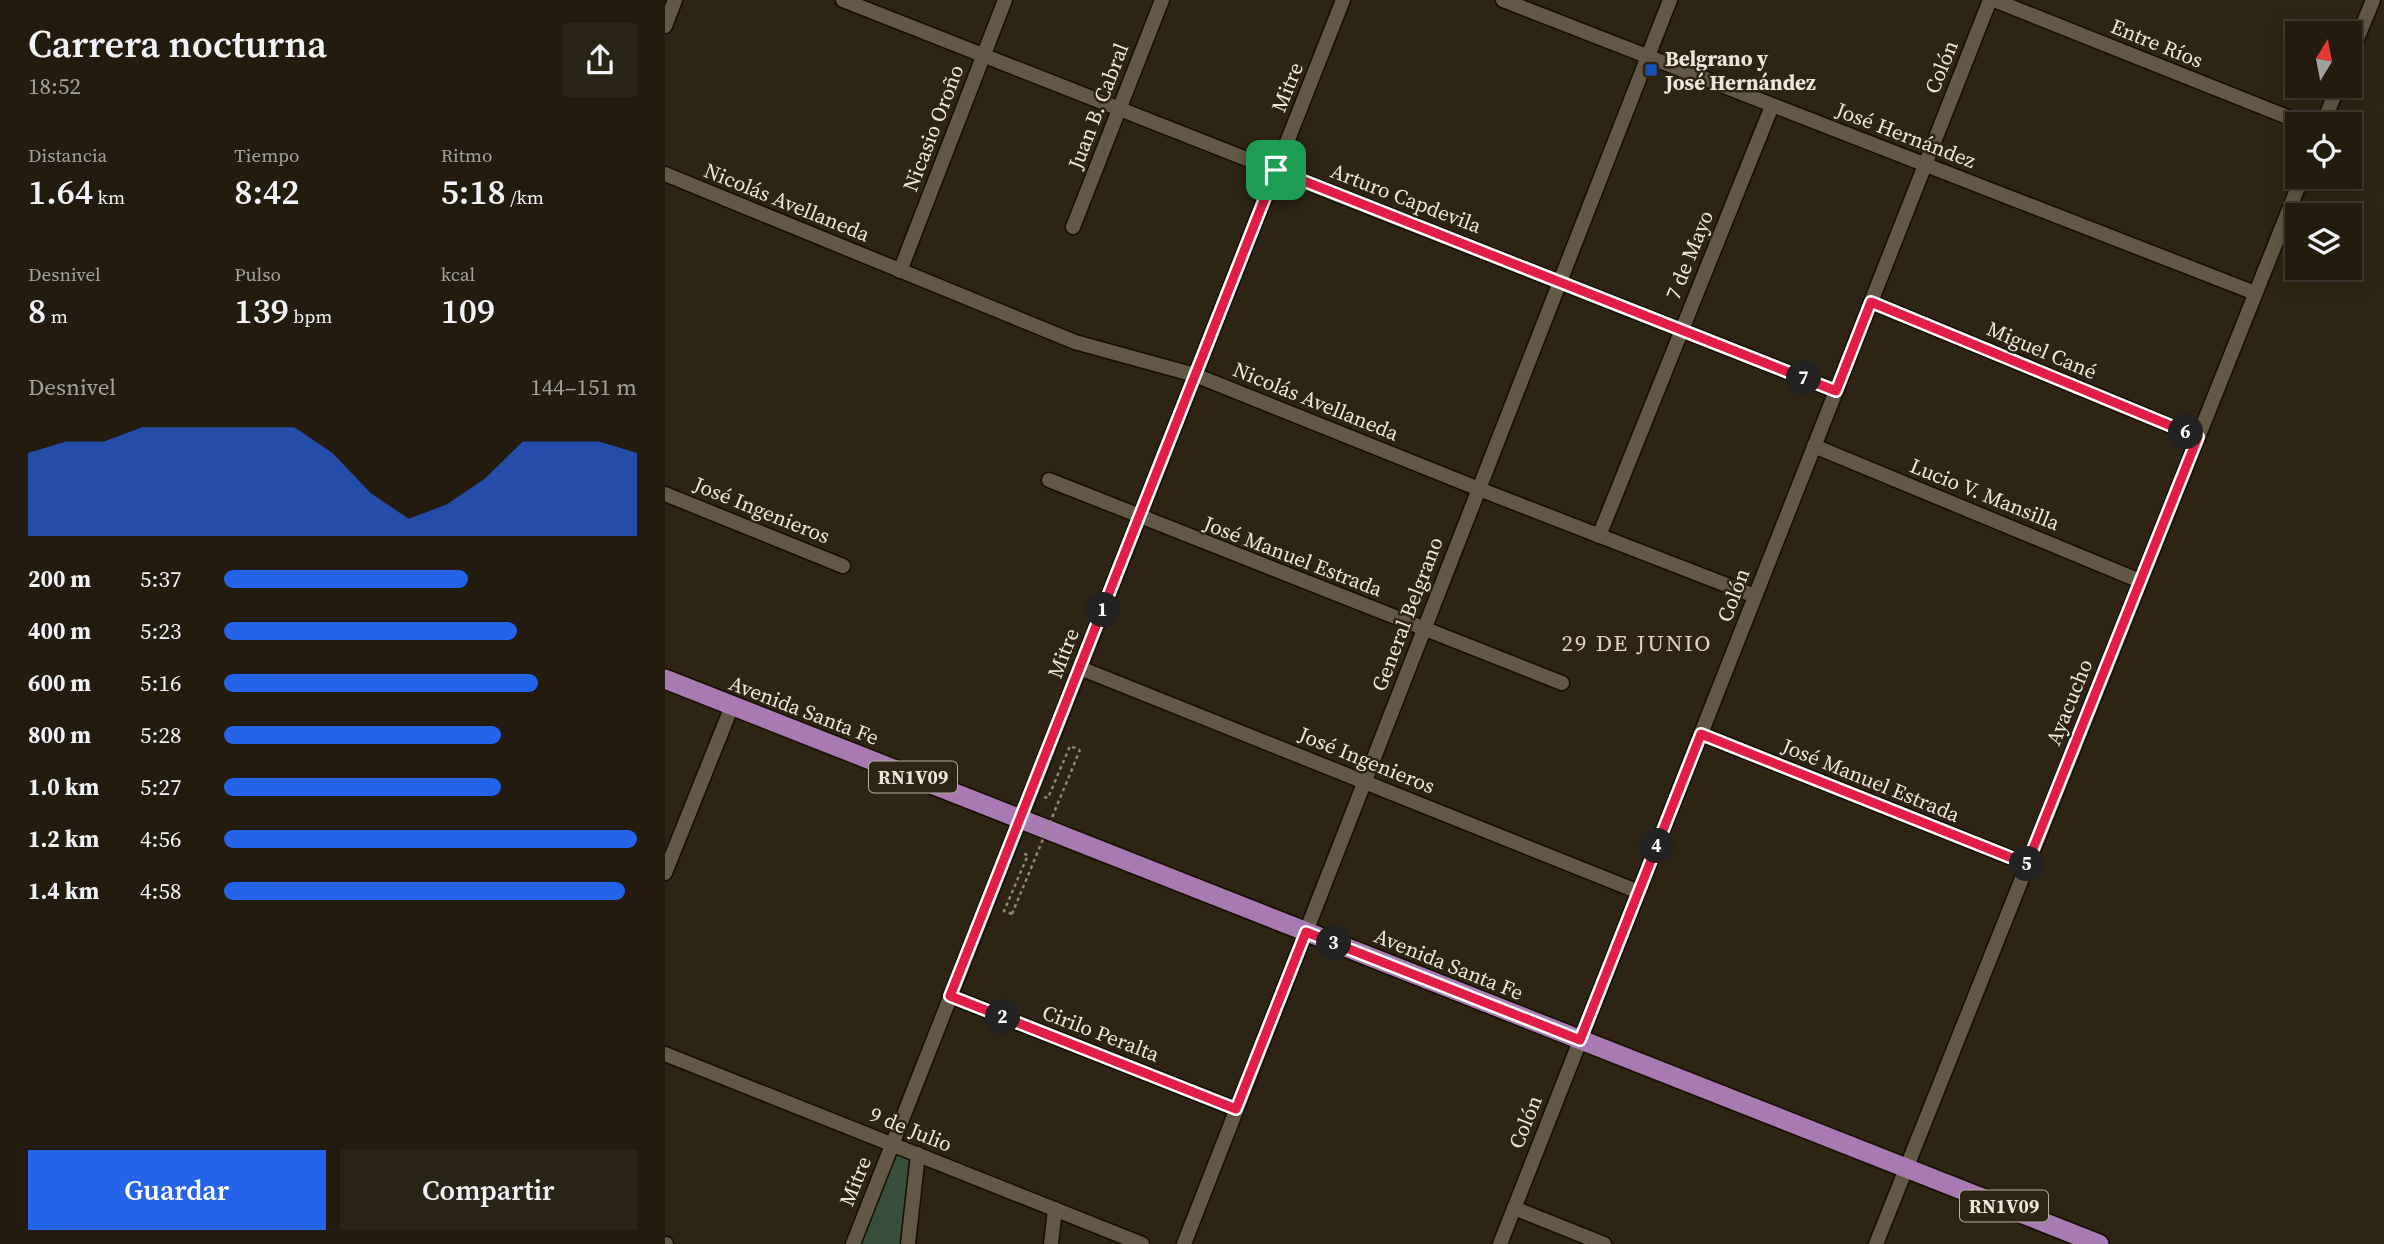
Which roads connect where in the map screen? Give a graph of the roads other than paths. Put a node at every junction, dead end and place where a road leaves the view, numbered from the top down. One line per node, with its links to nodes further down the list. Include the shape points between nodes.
1 (675, 0): 11 (street)
2 (843, 0): 12 (street, Arturo Capdevila)
3 (1005, 0): 12 (street, Nicasio Oroño)
4 (1162, 0): 15 (street, Juan B. Cabral)
5 (1343, 0): 18 (street, Mitre)
6 (1503, 0): 13 (street, José Hernández)
7 (1671, 0): 13 (street, General Belgrano)
8 (1992, 0): 16 (street, Entre Ríos); 17 (street, Colón)
9 (2373, 0): 10 (street)
10 (2363, 24)
11 (665, 26)
12 (984, 55): 15 (street, Arturo Capdevila); 22 (street, Nicasio Oroño)
13 (1648, 58): 14 (street, José Hernández); 23 (street, General Belgrano)
14 (1772, 106): 17 (street, José Hernández); 26 (street, 7 de Mayo)
15 (1120, 109): 18 (street, Arturo Capdevila); 21 (street, Juan B. Cabral)
16 (2285, 116)
17 (1925, 165): 24 (street, José Hernández); 25 (street, Colón)
18 (1276, 170): 23 (street, Arturo Capdevila); 27 (street, Mitre)
19 (665, 174): 22 (street, Nicolás Avellaneda)
20 (2297, 189): 24 (street, Ayacucho)
21 (1073, 227)
22 (899, 271): 27 (street, Nicolás Avellaneda, via 1075,342)
23 (1560, 282): 26 (street, Arturo Capdevila); 32 (street, General Belgrano)
24 (2255, 293): 29 (street, Ayacucho)
25 (1871, 302): 28 (street, Colón); 29 (street, Miguel Cané)
26 (1682, 329): 28 (street, Arturo Capdevila); 35 (street, 7 de Mayo)
27 (1195, 375): 32 (street, Nicolás Avellaneda); 34 (street, Mitre)
28 (1836, 391): 30 (street, Colón)
29 (2198, 437): 37 (street, Ayacucho)
30 (1814, 446): 37 (street, Lucio V. Mansilla); 38 (street, Colón)
31 (1049, 480): 34 (street, José Manuel Estrada)
32 (1479, 489): 35 (street, Nicolás Avellaneda); 39 (street, General Belgrano)
33 (665, 494): 36 (street, José Ingenieros)
34 (1139, 518): 39 (street, José Manuel Estrada); 40 (street, Mitre)
35 (1599, 536): 38 (street, Nicolás Avellaneda)
36 (843, 566)
37 (2140, 581): 47 (street, Ayacucho)
38 (1755, 596): 44 (street, Colón)
39 (1424, 629): 42 (street, José Manuel Estrada); 45 (street, General Belgrano)
40 (1080, 668): 45 (street, José Ingenieros); 46 (street, Mitre)
41 (665, 679): 43 (main road, Avenida Santa Fe / RN1V09)
42 (1562, 683)
43 (732, 706): 46 (main road, Avenida Santa Fe / RN1V09); 48 (street)
44 (1701, 734): 47 (street, José Manuel Estrada); 49 (street, Colón)
45 (1365, 781): 49 (street, José Ingenieros); 50 (street, General Belgrano)
46 (1020, 819): 50 (main road, Avenida Santa Fe / RN1V09); 51 (street, Mitre)
47 (2027, 864): 57 (street, Ayacucho)
48 (665, 873)
49 (1639, 892): 52 (street, Colón)
50 (1306, 932): 52 (main road, Avenida Santa Fe / RN1V09); 54 (street, General Belgrano)
51 (950, 996): 54 (street, Cirilo Peralta); 55 (street, Mitre)
52 (1580, 1040): 57 (main road, Avenida Santa Fe / RN1V09); 58 (street, Colón)
53 (665, 1054): 55 (street, 9 de Julio)
54 (1236, 1109): 64 (street, General Belgrano)
55 (892, 1144): 56 (street, 9 de Julio); 60 (street, Mitre)
56 (918, 1154): 59 (street, 9 de Julio); 61 (street)
57 (1908, 1168): 67 (street, Ayacucho); 68 (main road, Avenida Santa Fe / RN1V09)
58 (1514, 1208): 65 (street, Colón); 66 (street)
59 (1055, 1209): 62 (street); 63 (street, 9 de Julio)
60 (853, 1244)
61 (908, 1244)
62 (1051, 1244)
63 (1142, 1244)
64 (1184, 1244)
65 (1500, 1244)
66 (1604, 1244)
67 (1876, 1244)
68 (2099, 1244)

